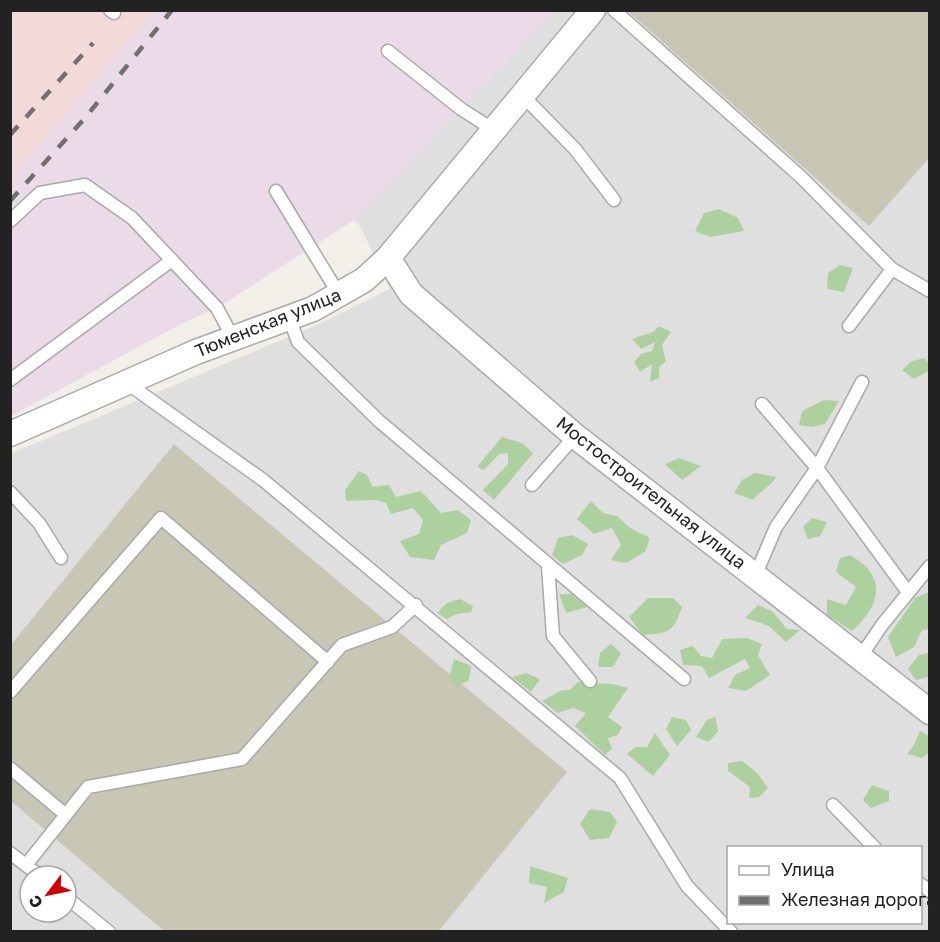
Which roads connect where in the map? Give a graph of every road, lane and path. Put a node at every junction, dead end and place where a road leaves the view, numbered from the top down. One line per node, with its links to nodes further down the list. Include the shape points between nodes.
1 (593, 10): 4 (street, Тюменская улица)
2 (614, 10): 11 (lane, via 801,177)
3 (388, 51): 5 (lane)
4 (523, 96): 5 (street, Тюменская улица); 7 (lane, via 575,149)
5 (494, 130): 9 (street, Тюменская улица)
6 (276, 191): 13 (lane)
7 (614, 200)
8 (10, 221): 10 (lane, via 40,193 85,185 132,218)
9 (388, 258): 13 (street, Тюменская улица); 22 (street, Мостостроительная улица, via 411,294)
10 (172, 260): 16 (lane, via 217,308); 17 (lane)
11 (892, 269): 12 (lane); 15 (lane)
12 (930, 291)
13 (340, 296): 14 (street, Тюменская улица)
14 (289, 317): 16 (street, Тюменская улица); 27 (lane, via 298,342 379,421)
15 (849, 326)
16 (233, 338): 19 (street, Тюменская улица)
17 (10, 380)
18 (862, 382): 23 (lane)
19 (127, 383): 21 (street, Тюменская улица); 31 (lane, via 263,480)
20 (762, 404): 23 (lane)
21 (10, 434)
22 (575, 436): 24 (lane); 29 (street, Мостостроительная улица)
23 (817, 468): 29 (lane, via 776,527); 30 (lane)
24 (532, 485)
25 (10, 492): 26 (lane, via 39,523)
26 (61, 558)
27 (548, 566): 34 (lane); 35 (lane, via 553,636)
28 (930, 566): 30 (lane)
29 (756, 574): 32 (street, Мостостроительная улица)
30 (907, 591): 32 (lane)
31 (416, 605): 33 (lane, via 392,627 342,645); 47 (lane, via 620,778 687,886)
32 (861, 656): 37 (street, Мостостроительная улица)
33 (328, 662): 36 (lane, via 161,518); 40 (lane, via 242,759 88,787)
34 (684, 679)
35 (590, 681)
36 (10, 692)
37 (930, 712)
38 (10, 768): 40 (lane)
39 (833, 805): 41 (lane)
40 (66, 815): 44 (lane)
41 (873, 846)
42 (10, 852): 43 (lane)
43 (25, 864)
44 (27, 864)
45 (78, 907): 46 (lane)
46 (109, 932)
47 (731, 932)

